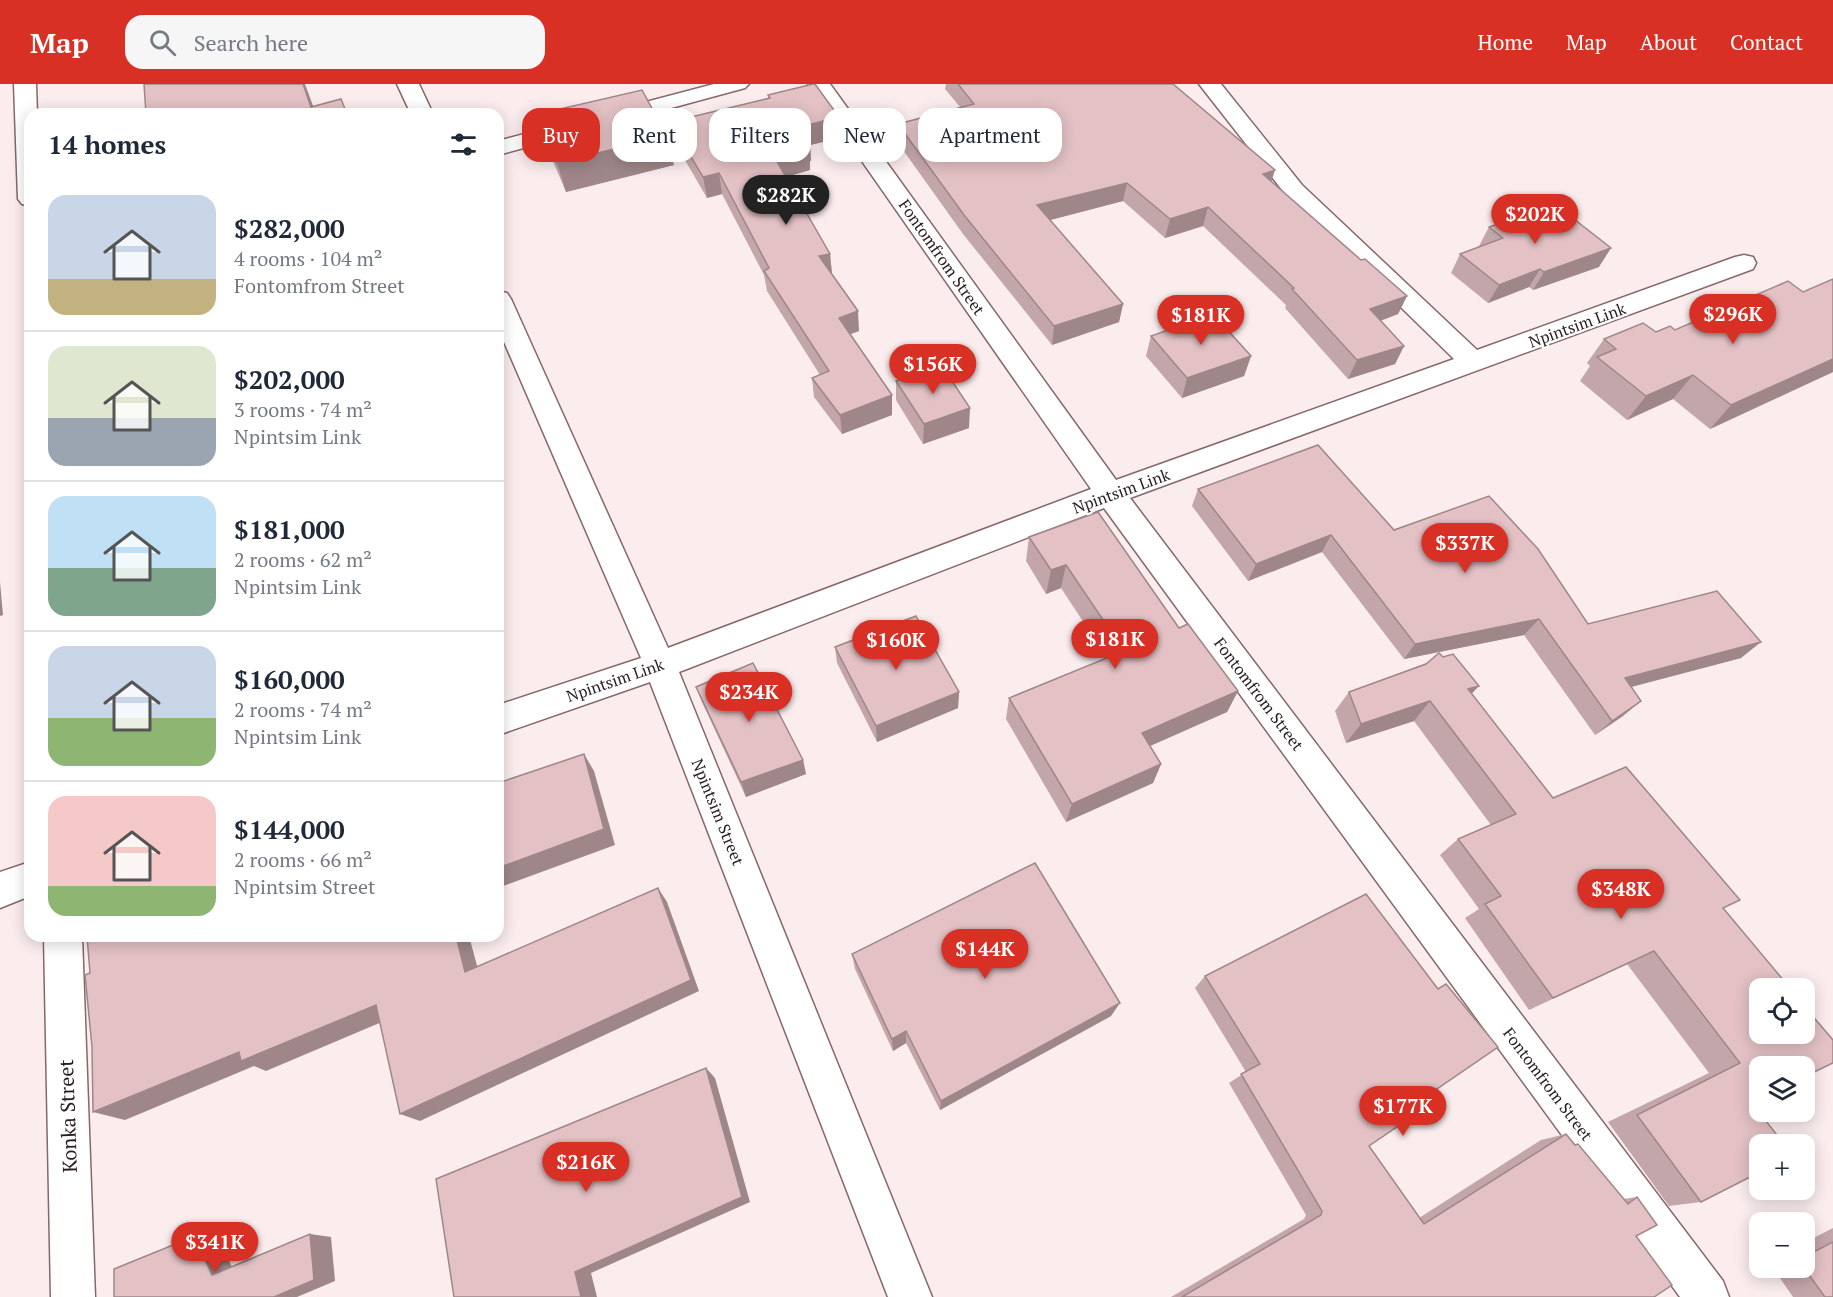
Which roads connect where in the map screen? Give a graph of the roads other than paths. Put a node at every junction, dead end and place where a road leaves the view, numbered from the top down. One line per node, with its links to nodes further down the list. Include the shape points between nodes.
1 (25, 84): 6 (street)
2 (408, 84): 7 (street)
3 (738, 84): 8 (street)
4 (819, 84): 12 (street, Fontomfrom Street)
5 (1210, 84): 11 (street, via 1294,190)
6 (26, 108)
7 (419, 108)
8 (504, 146)
9 (1744, 263): 11 (street, Npintsim Link)
10 (504, 313): 13 (street, Npintsim Street)
11 (1474, 363): 12 (street, Npintsim Link)
12 (1110, 494): 13 (street, Npintsim Link); 20 (street, Fontomfrom Street)
13 (660, 665): 14 (street, Npintsim Link); 19 (street, Npintsim Street)
14 (504, 718)
15 (24, 881): 16 (street)
16 (0, 890)
17 (63, 942): 18 (street, Konka Street)
18 (73, 1297)
19 (910, 1297)
20 (1707, 1297)

